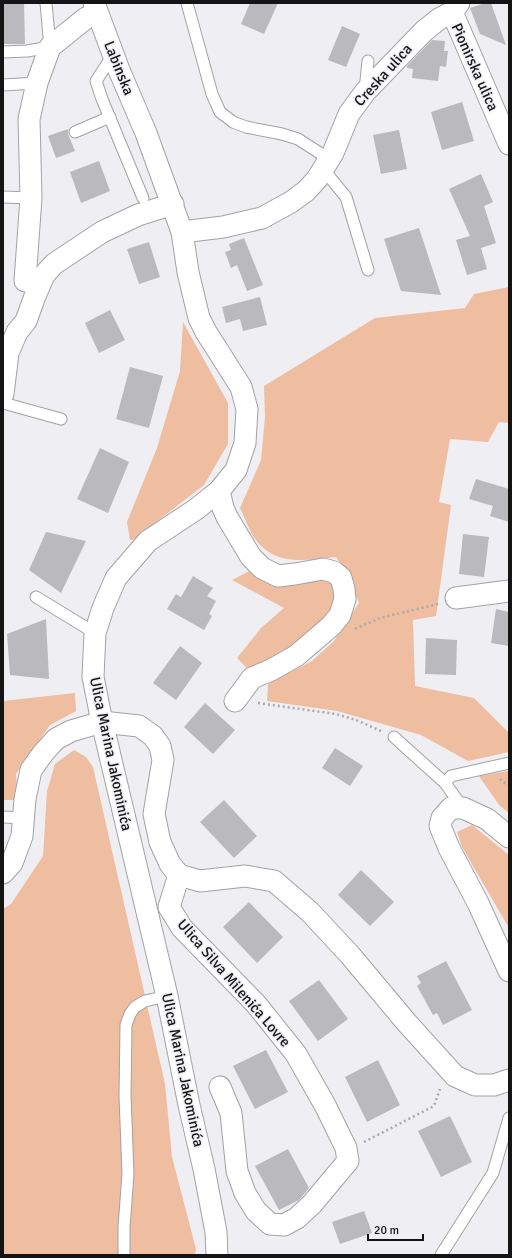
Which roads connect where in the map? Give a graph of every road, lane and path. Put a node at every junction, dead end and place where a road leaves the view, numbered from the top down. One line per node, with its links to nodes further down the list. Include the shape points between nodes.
1 (46, 3): 5 (lane)
2 (186, 3): 16 (lane, via 212,94 220,112 232,122 246,127 298,139)
3 (96, 8): 5 (street); 7 (street, Labinska)
4 (455, 8): 11 (street, Creska ulica, via 424,30); 15 (street, Pionirska ulica)
5 (50, 47): 6 (lane); 9 (street)
6 (3, 52)
7 (113, 55): 12 (lane, via 96,81); 14 (street, Labinska)
8 (368, 61): 11 (lane)
9 (38, 83): 10 (lane); 18 (street, via 29,119)
10 (3, 85)
11 (365, 92): 16 (street, Creska ulica, via 348,114)
12 (110, 117): 13 (lane); 19 (lane)
13 (75, 132)
14 (146, 133): 20 (street, Ulica Marina Jakominića)
15 (509, 144)
16 (326, 164): 21 (street, Creska ulica, via 306,191 271,214 230,226); 22 (lane, via 346,197)
17 (3, 197): 18 (lane)
18 (31, 198): 23 (street)
19 (143, 198)
20 (173, 204): 21 (street, Ulica Marina Jakominića); 24 (street, via 138,215 102,232 54,264 44,275 26,321 8,353)
21 (182, 232): 27 (street, Ulica Marina Jakominića, via 199,318 241,387 247,409 243,450 236,470)
22 (368, 270)
23 (25, 281)
24 (3, 394)
25 (3, 403): 26 (lane)
26 (62, 419)
27 (220, 491): 32 (street, Ulica Marina Jakominića, via 148,541 116,578); 33 (street, via 227,517 251,558 262,568 278,576 323,568 334,572 341,578 345,599 340,615 331,626 296,656 252,678)
28 (509, 591): 30 (street)
29 (36, 597): 32 (lane)
30 (456, 598): 31 (path, via 380,618)
31 (354, 630)
32 (95, 633): 34 (street, Ulica Marina Jakominića, via 93,677)
33 (235, 700): 35 (path, via 336,714)
34 (102, 722): 39 (street, via 71,731 56,739 31,770 25,799); 42 (street, via 139,726 153,736 160,746 163,760 154,814 160,842 170,864); 44 (street, Ulica Marina Jakominića)
35 (394, 737): 37 (lane)
36 (509, 763): 37 (lane, via 451,776)
37 (445, 783): 38 (lane)
38 (463, 808): 40 (street, via 488,820); 43 (street, via 450,808 442,818 440,826)
39 (9, 820): 41 (street, via 22,836 12,863)
40 (509, 837)
41 (3, 873)
42 (179, 875): 45 (street, via 200,881 245,876 274,881 310,912 350,955); 49 (street, Ulica Silva Milenića Lovre, via 169,907 182,928 256,1004 296,1054 326,1107)
43 (509, 971)
44 (167, 996): 50 (lane, via 145,1001 135,1007 126,1026 128,1174); 51 (street, Ulica Marina Jakominića, via 204,1169)
45 (447, 1067): 46 (street, via 455,1076 475,1084 494,1085); 49 (path, via 434,1106)
46 (509, 1080)
47 (220, 1087): 49 (street, via 232,1113 237,1171 256,1211 270,1224 284,1225 297,1218 348,1161)
48 (509, 1118): 52 (lane, via 493,1173)
49 (346, 1152)
50 (124, 1255)
51 (218, 1255)
52 (442, 1255)

